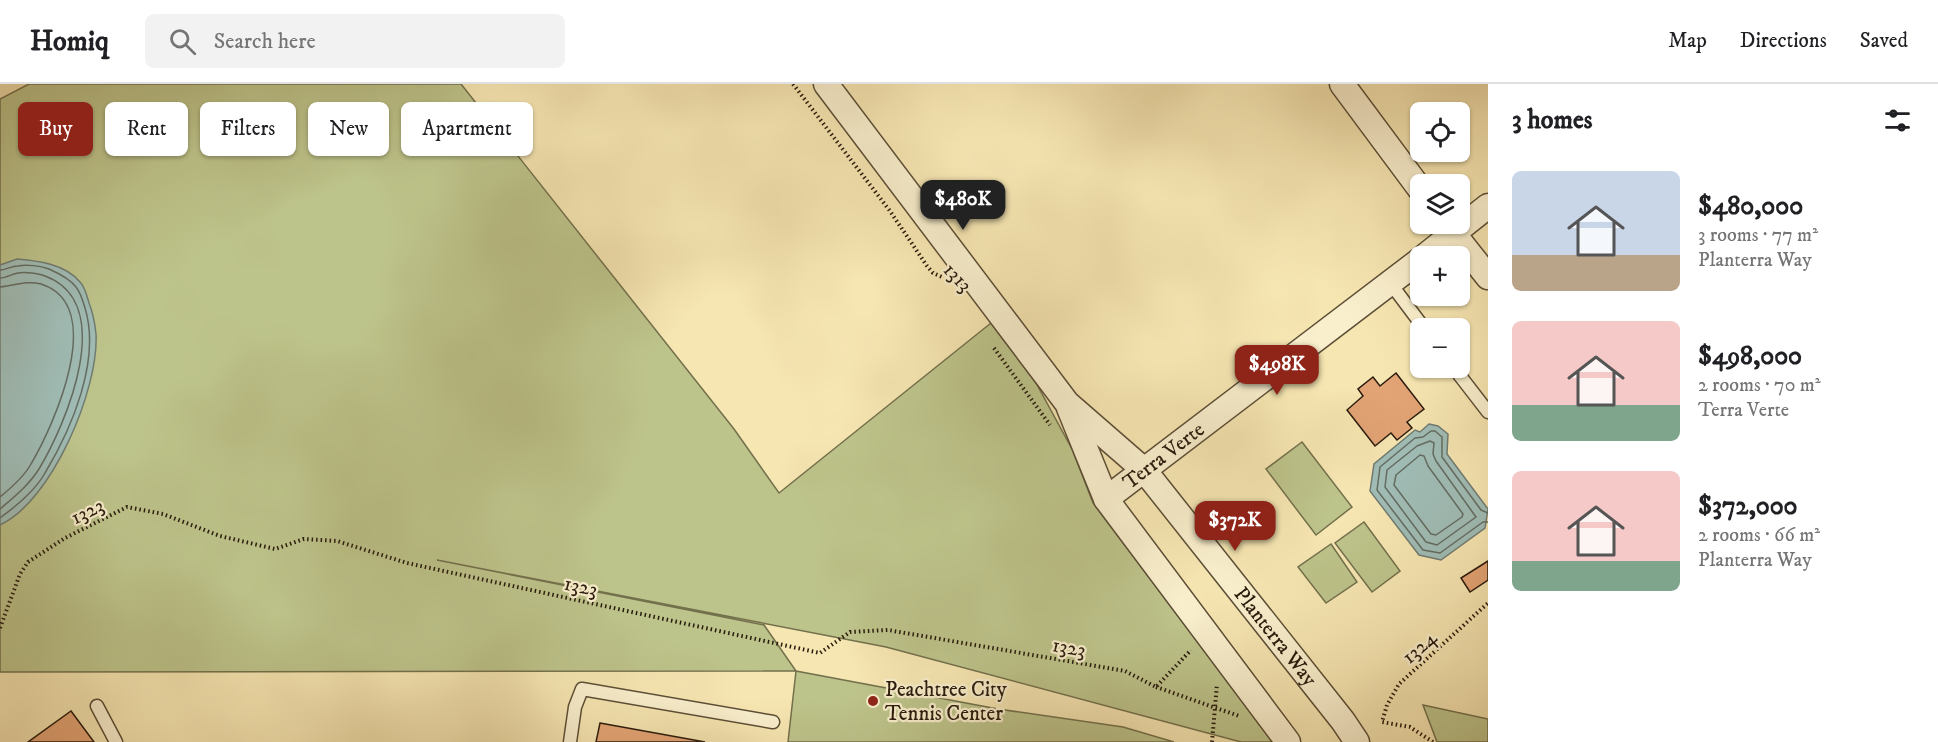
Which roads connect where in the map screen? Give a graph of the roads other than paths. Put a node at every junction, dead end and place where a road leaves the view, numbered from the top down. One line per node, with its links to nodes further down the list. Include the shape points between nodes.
1 (826, 84): 14 (street, Planterra Way)
2 (1342, 84): 3 (street)
3 (1410, 176)
4 (1488, 206): 5 (street)
5 (1470, 216)
6 (1445, 234): 8 (street)
7 (1455, 234): 10 (street)
8 (1434, 246)
9 (1410, 268): 11 (street, Terra Verte)
10 (1488, 277)
11 (1391, 284): 12 (lane); 16 (street, Terra Verte)
12 (1416, 318)
13 (1462, 378): 15 (lane)
14 (1067, 403): 16 (street, Planterra Way); 17 (street, Planterra Way)
15 (1488, 412)
16 (1143, 470): 17 (street, Terra Verte); 23 (street, Planterra Way)
17 (1106, 500): 22 (street, Planterra Way)
18 (97, 706): 20 (lane)
19 (773, 722): 21 (lane, via 582,689)
20 (116, 742)
21 (570, 742)
22 (1288, 742)
23 (1356, 742)

